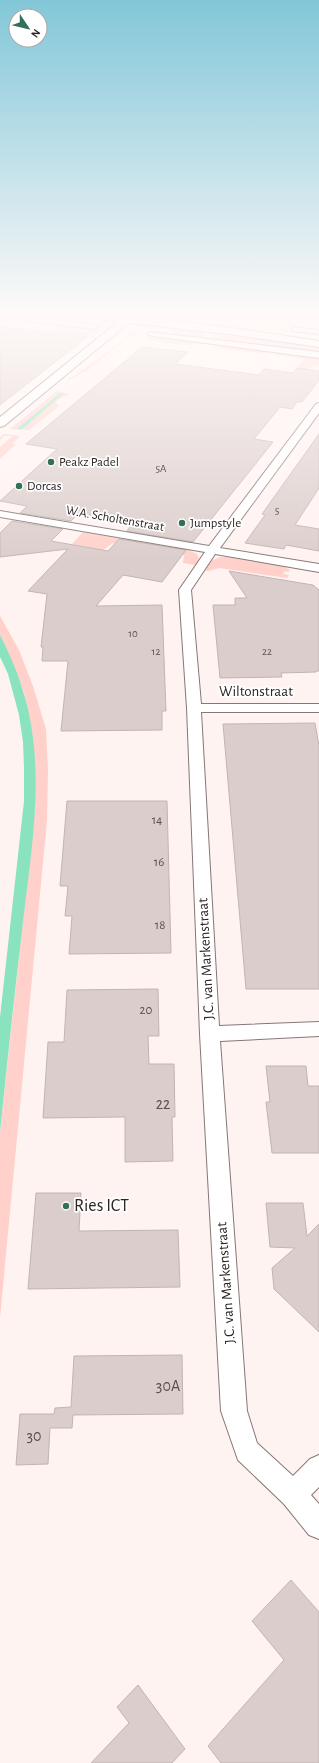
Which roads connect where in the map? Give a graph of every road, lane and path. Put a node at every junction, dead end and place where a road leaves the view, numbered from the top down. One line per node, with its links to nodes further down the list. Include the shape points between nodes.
1 (31, 399): 3 (main road)
2 (319, 406): 5 (street, J.C. van Markenstraat)
3 (0, 423)
4 (0, 514): 5 (street, W.A. Scholtenstraat)
5 (212, 550): 6 (street, W.A. Scholtenstraat); 7 (street, J.C. van Markenstraat, via 185,590)
6 (319, 568)
7 (194, 708): 8 (street, Wiltonstraat); 10 (street, J.C. van Markenstraat)
8 (319, 708)
9 (319, 1029): 10 (street)
10 (210, 1034): 12 (street, J.C. van Markenstraat, via 234,1411 247,1451)
11 (319, 1468): 12 (street)
12 (293, 1495): 13 (street, J.C. van Markenstraat)
13 (319, 1525)

